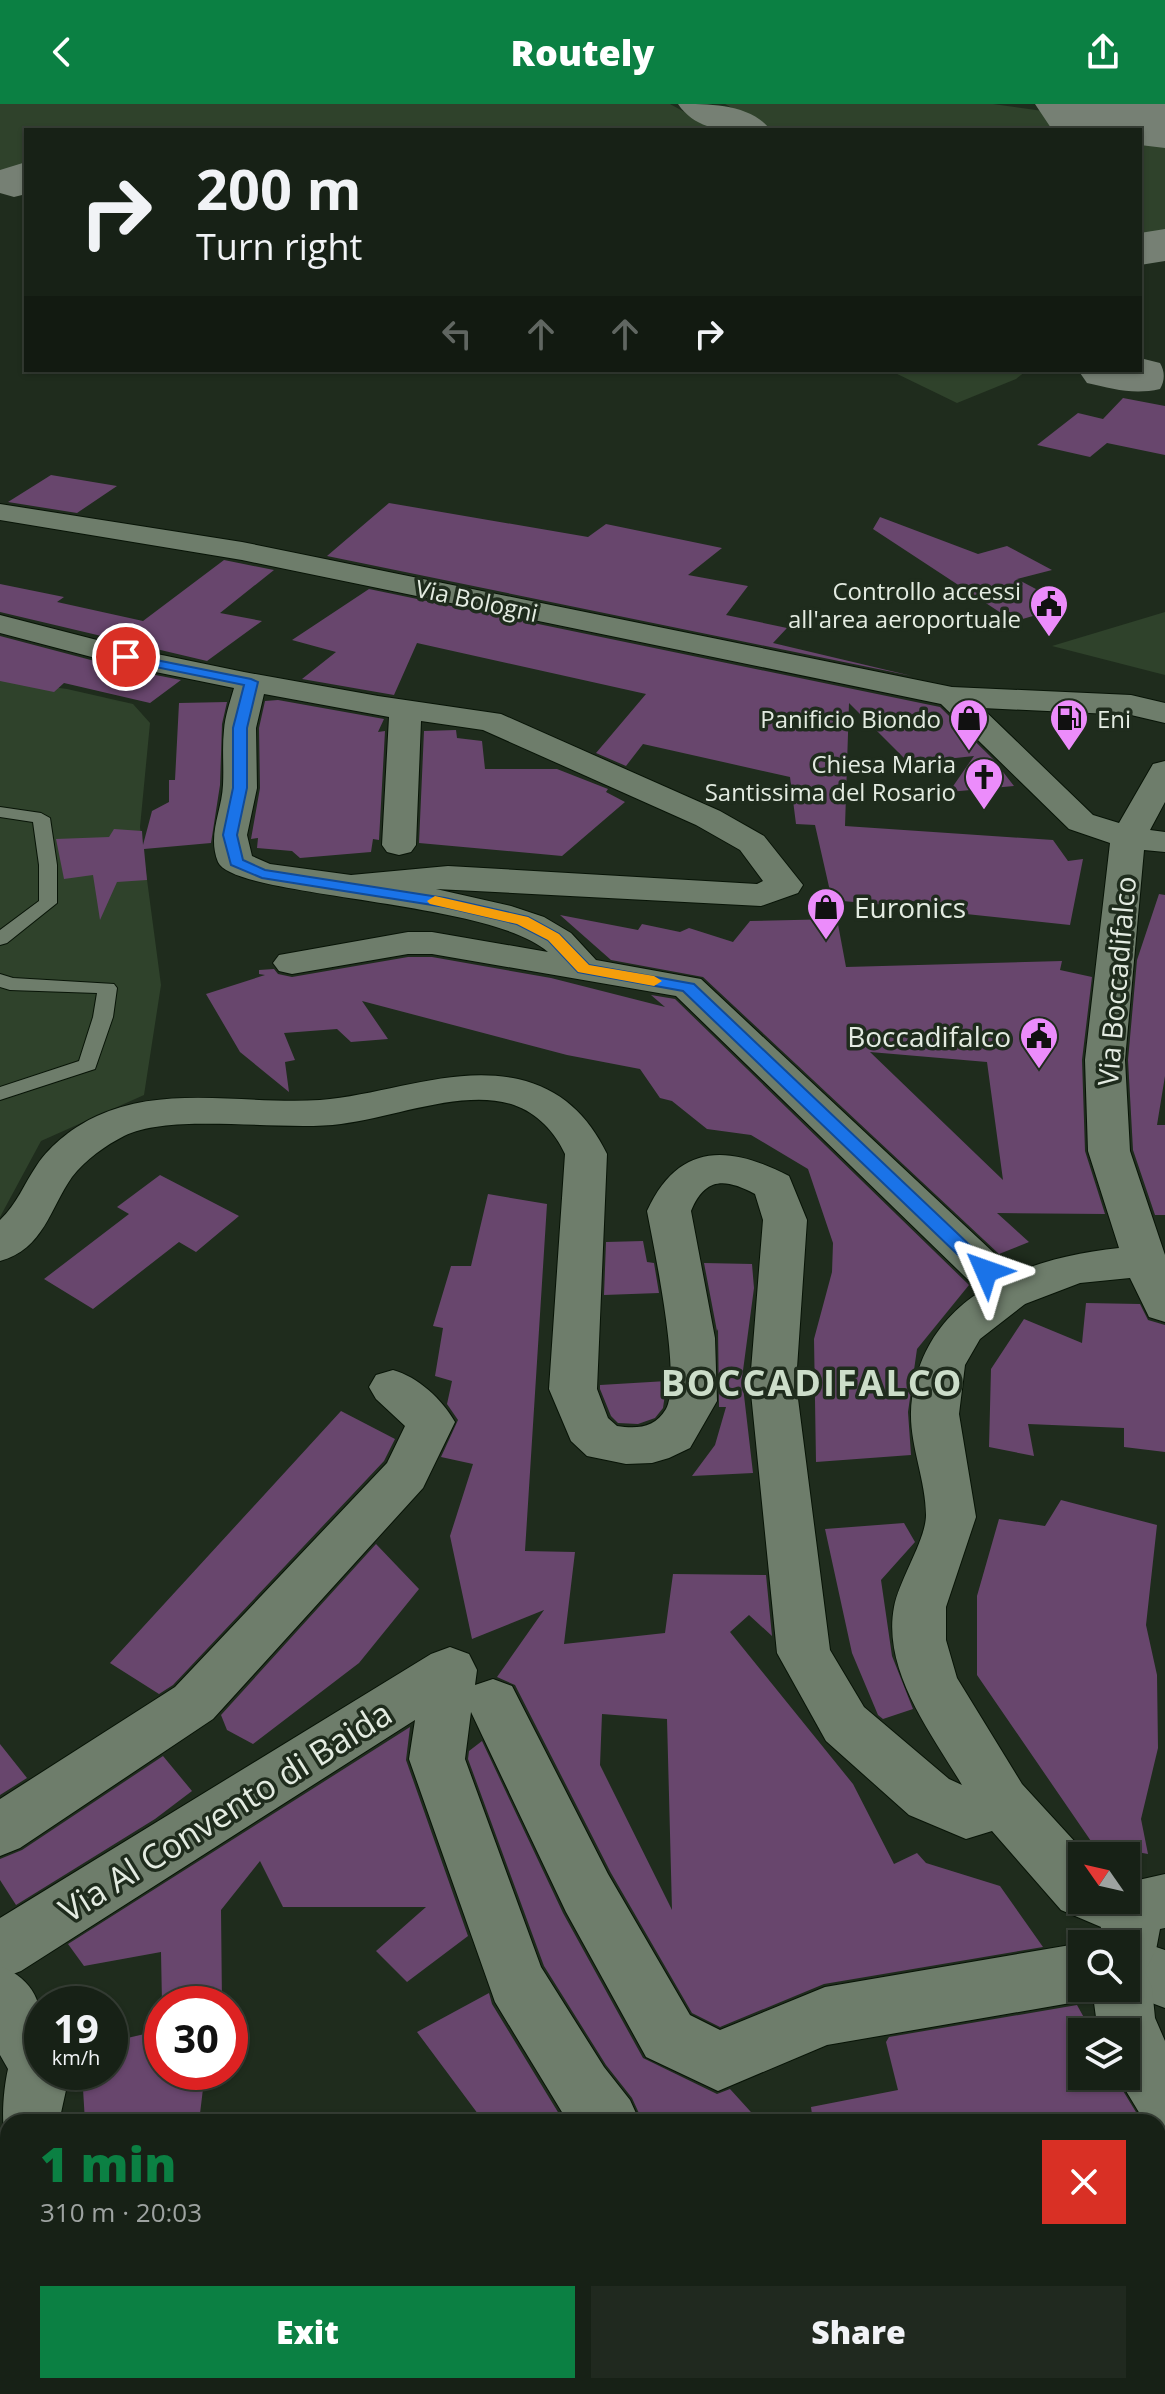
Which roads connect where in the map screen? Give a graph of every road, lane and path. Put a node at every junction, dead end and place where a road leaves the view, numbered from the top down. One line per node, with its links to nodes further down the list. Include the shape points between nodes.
1 (0, 512): 4 (street, Via Bologni, via 242,551)
2 (0, 624): 3 (street)
3 (251, 682): 5 (street); 11 (street, via 240,728 240,788 230,835 236,862 262,874)
4 (952, 697): 6 (street, Via Bologni, via 1131,705); 9 (street, via 1081,822)
5 (405, 710): 10 (street); 11 (street, via 490,721 609,772 752,843 785,885 761,895 448,877)
6 (1165, 713)
7 (1165, 771): 9 (street)
8 (0, 812): 12 (lane, via 41,818 48,865 48,903)
9 (1146, 840): 18 (street, Via Boccadifalco, via 1105,1060 1109,1151)
10 (399, 845)
11 (343, 887): 14 (street, via 522,921 554,937)
12 (0, 939)
13 (292, 963): 14 (street, via 432,943)
14 (584, 969): 19 (street, via 688,987)
15 (0, 980): 16 (lane, via 107,988 88,1065)
16 (0, 1094)
17 (0, 1246): 23 (street, via 36,1207 70,1153 118,1122 183,1114 339,1112 489,1089 518,1093 568,1121 586,1154 573,1389 588,1428 604,1443 652,1445 673,1435 693,1401 692,1338 669,1211 676,1190 689,1177 712,1168 754,1174 774,1186 785,1220 773,1383 804,1653 845,1724 929,1797 966,1814)
18 (1145, 1261): 19 (street, via 1075,1268); 20 (street, Via Boccadifalco)
19 (1009, 1293): 23 (street, via 964,1327 942,1365 935,1414 951,1517 920,1607 920,1640 932,1684)
20 (1165, 1306)
21 (393, 1387): 24 (street, via 431,1422 406,1475 194,1703)
22 (472, 1686): 26 (street, Via Al Convento di Baida); 28 (street, via 668,2036 718,2061 825,2016); 34 (street, via 437,1759 516,1982)
23 (1002, 1802): 25 (street)
24 (0, 1830)
25 (1068, 1861)
26 (0, 1951)
27 (1140, 1970): 29 (street)
28 (1068, 1974)
29 (1165, 1979)
30 (0, 1995): 33 (street, via 40,2066)
31 (1121, 2002): 32 (street, via 1138,2058)
32 (1165, 2097)
33 (29, 2114)
34 (602, 2114)

